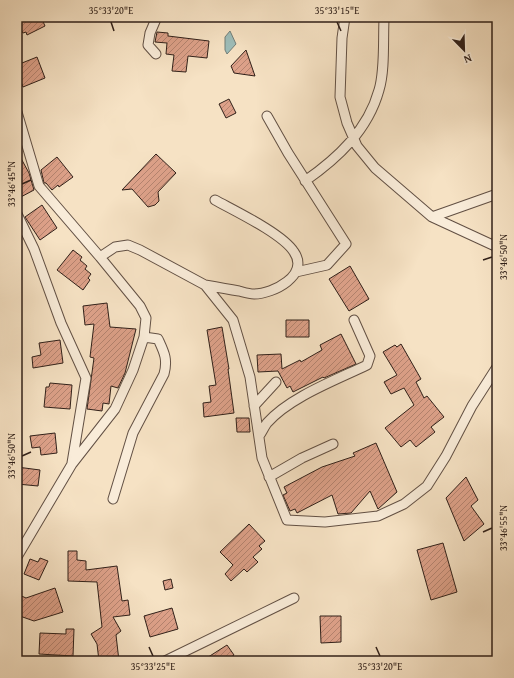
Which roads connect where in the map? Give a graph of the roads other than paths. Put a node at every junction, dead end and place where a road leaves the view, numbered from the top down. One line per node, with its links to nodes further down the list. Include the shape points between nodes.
1 (156, 17): 4 (street, via 148,45)
2 (345, 17): 7 (street, via 340,97)
3 (384, 20): 7 (street, via 380,90 370,113)
4 (156, 54)
5 (17, 112): 14 (street, via 39,186)
6 (267, 116): 8 (street)
7 (354, 138): 8 (street, via 348,146); 12 (street, via 375,168)
8 (305, 181): 15 (street, via 346,244 327,265)
9 (497, 194): 12 (street)
10 (215, 200): 15 (street, via 286,241 299,262)
11 (17, 214): 24 (street, via 34,249 61,323 86,378)
12 (432, 217): 13 (street)
13 (497, 247)
14 (100, 257): 16 (street, via 115,248 128,245); 18 (street, via 140,306 146,318)
15 (296, 272): 16 (street, via 276,288 254,294)
16 (205, 285): 21 (street, via 232,320 250,377)
17 (354, 320): 22 (street, via 370,356 367,365 301,396 268,423)
18 (144, 337): 24 (street, via 133,370 115,409); 26 (street, via 158,339 166,366 133,433)
19 (497, 367): 25 (street, via 427,486 404,504 378,516 325,522 287,520)
20 (276, 382): 21 (street)
21 (254, 406): 22 (street)
22 (259, 436): 25 (street, via 262,458)
23 (333, 444): 25 (street)
24 (72, 464): 27 (street)
25 (269, 477)
26 (113, 499)
27 (17, 557)
28 (294, 598): 29 (street)
29 (165, 661)

